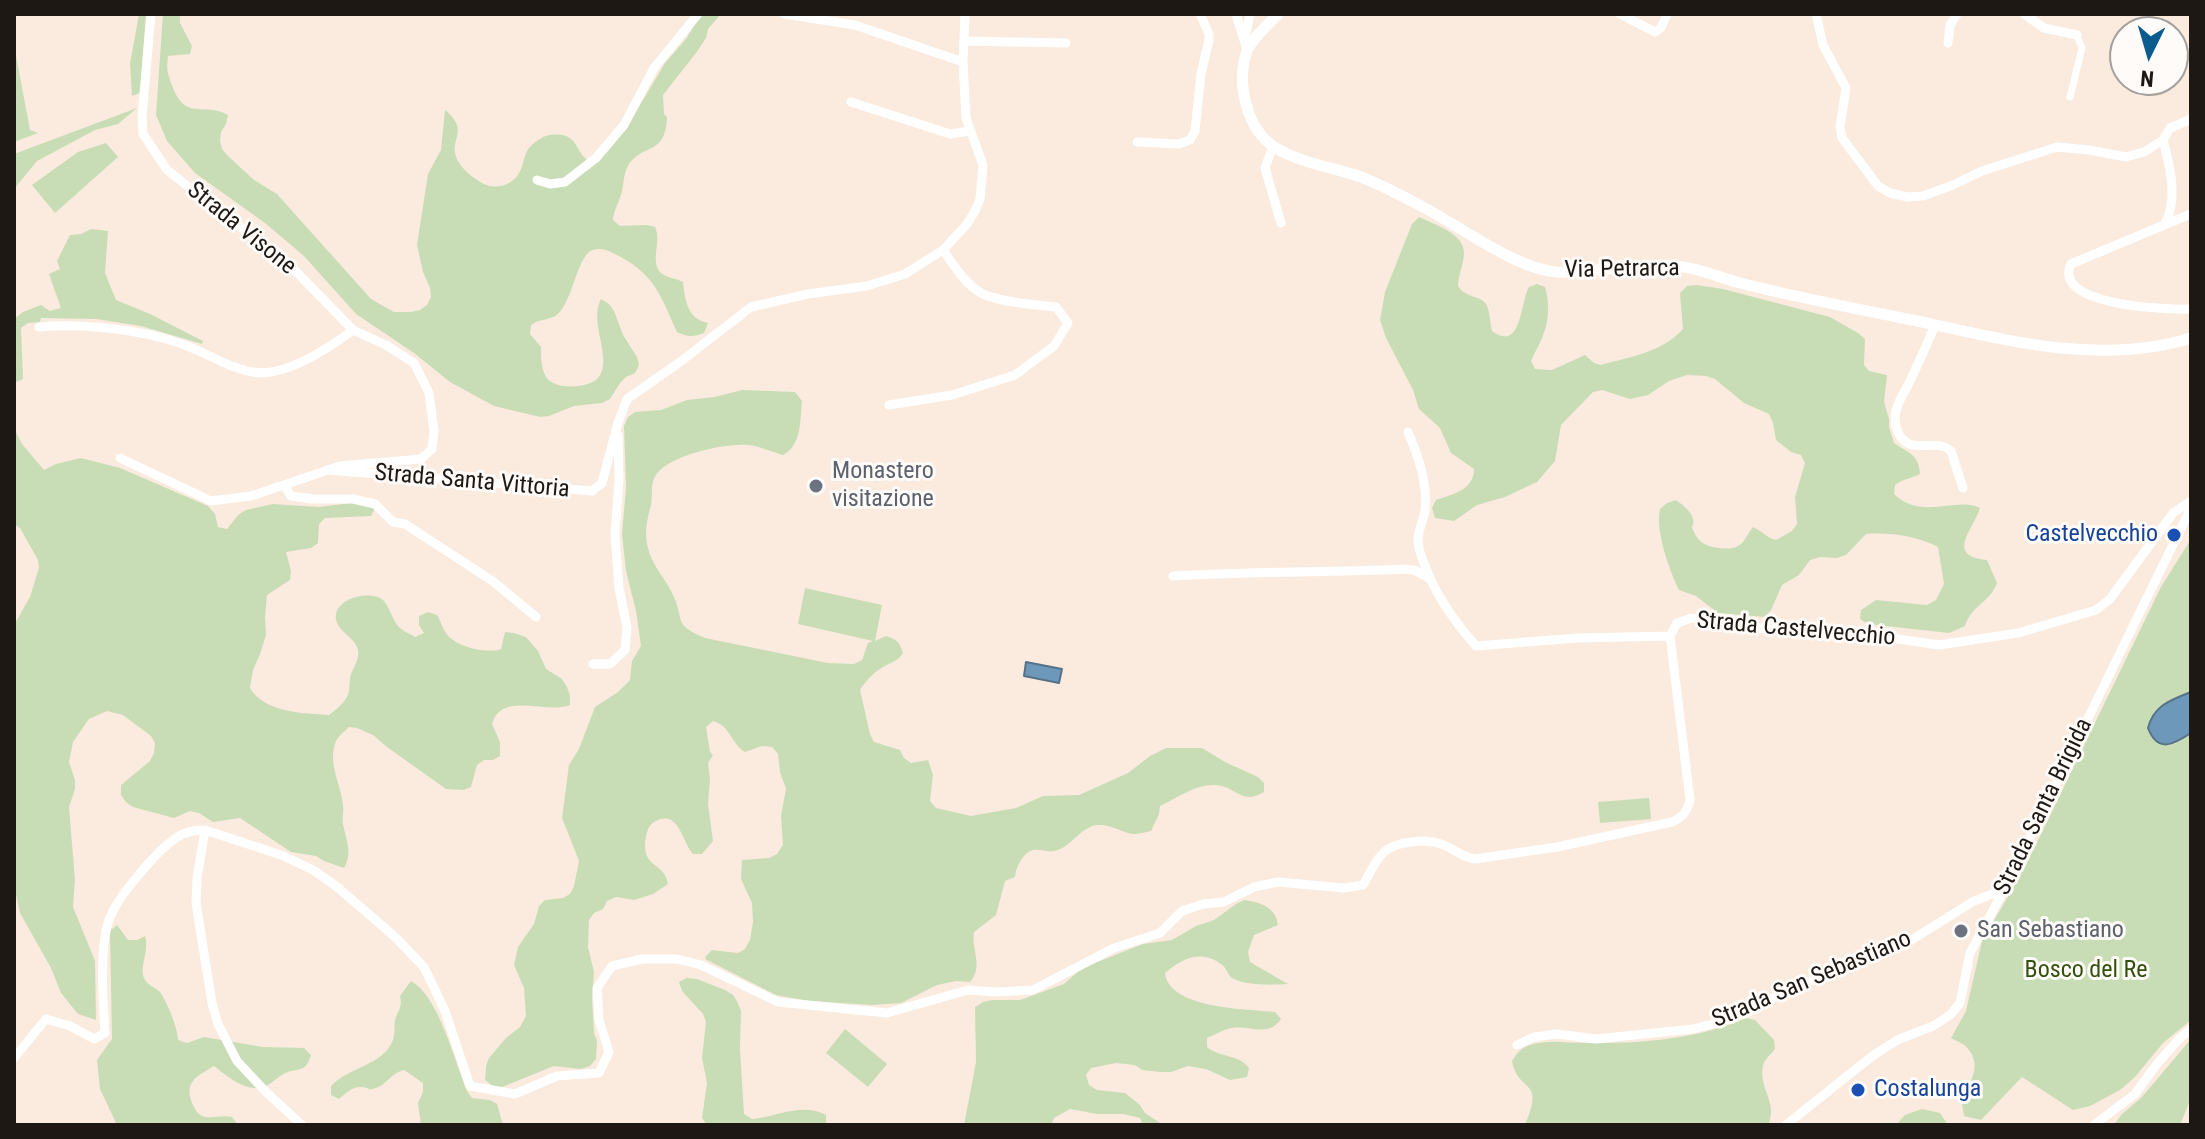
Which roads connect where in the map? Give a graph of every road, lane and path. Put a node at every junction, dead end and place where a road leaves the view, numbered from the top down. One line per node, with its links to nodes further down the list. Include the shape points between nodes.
1 (151, 14): 35 (street, Strada Visone, via 143,134 167,170 276,251)
2 (698, 14): 27 (street, via 654,68 624,125 596,158 565,182)
3 (784, 14): 19 (street, via 855,25)
4 (965, 14): 15 (street, Strada Santa Vittoria)
5 (1200, 14): 25 (street, via 1209,40 1195,131 1179,144)
6 (1236, 14): 18 (street)
7 (1250, 14): 18 (street)
8 (1278, 14): 18 (street)
9 (1620, 14): 10 (street, via 1655,32)
10 (1667, 14)
11 (1816, 14): 24 (street, via 1822,45 1846,88 1842,138 1878,186 1890,193 1923,196 2057,147 2126,157)
12 (1957, 14): 17 (street)
13 (2024, 14): 14 (street, via 2044,28)
14 (2078, 36): 20 (street, via 2082,48)
15 (965, 41): 16 (street); 19 (street, Strada Santa Vittoria)
16 (1066, 43)
17 (1948, 43)
18 (1246, 44): 26 (street, Via Petrarca, via 1245,103 1259,132)
19 (963, 62): 23 (street, Strada Santa Vittoria)
20 (2070, 97)
21 (851, 102): 23 (street, via 950,134)
22 (2191, 119): 24 (street, via 2170,128)
23 (970, 131): 31 (street, Strada Santa Vittoria, via 983,165 980,199 967,224)
24 (2163, 140): 30 (street, via 2172,193)
25 (1137, 142)
26 (1273, 146): 29 (street, via 1265,168); 33 (street, Via Petrarca, via 1298,160 1362,178 1537,269 1691,269)
27 (537, 180)
28 (2191, 214): 30 (street)
29 (1281, 223)
30 (2164, 225): 32 (street, via 2071,264 2069,278 2097,299)
31 (943, 250): 37 (street, via 980,293 1056,307 1068,323 1054,346 1015,375 952,395); 38 (street, Strada Santa Vittoria, via 905,274 867,286 751,307 627,399)
32 (2191, 309)
33 (1935, 325): 36 (street, Via Petrarca, via 2086,350); 43 (street, via 1896,408 1895,424 1907,443 1941,445 1951,451)
34 (39, 327): 35 (street, via 68,324 144,334 255,373 299,363)
35 (353, 330): 41 (street, Strada Visone, via 414,363 429,393 432,449 421,459)
36 (2191, 338)
37 (889, 405)
38 (618, 423): 41 (street, Strada Santa Vittoria, via 602,483 592,491); 50 (street, via 615,534 625,650 610,664)
39 (1408, 432): 47 (street, via 1425,494 1418,541)
40 (120, 458): 42 (street, Strada Visone, via 211,501)
41 (327, 470): 42 (street, Strada Visone)
42 (284, 485): 48 (street, via 291,496 375,504 393,522 405,524 494,582)
43 (1963, 488)
44 (2191, 501): 49 (street, Strada Castelvecchio, via 2173,513 2110,599 2096,610 2018,633 1939,645 1877,636 1805,635 1692,618 1677,623)
45 (2191, 508): 52 (street, Strada Santa Brigida)
46 (1173, 576): 47 (street, via 1403,569)
47 (1429, 578): 49 (street, via 1476,646)
48 (536, 617)
49 (1670, 636): 51 (street, Strada Castelvecchio, via 1690,800 1687,811 1672,822 1475,859 1428,840 1399,843 1380,855 1363,885 1278,882 1254,887 1224,902 1182,911 1160,933 1114,948 1033,990 968,990 887,1013 778,1002 677,959 612,966 597,988 609,1052 599,1073 557,1076 515,1094 470,1086 424,967 336,886 281,855)
50 (593, 664)
51 (205, 830): 55 (street, via 178,836 155,857 109,919 104,943 105,1033 94,1039 46,1019); 56 (street, via 196,903 218,1024 237,1061)
52 (2004, 890): 54 (street, Strada San Sebastiano, via 1974,901 1905,944 1720,1022 1596,1039 1557,1034); 57 (street, Strada Santa Brigida, via 1970,953 1960,1003 1950,1015 1871,1057)
53 (2191, 1029): 58 (street, via 2135,1094)
54 (1517, 1045)
55 (14, 1058)
56 (302, 1125)
57 (1786, 1125)
58 (2094, 1125)

